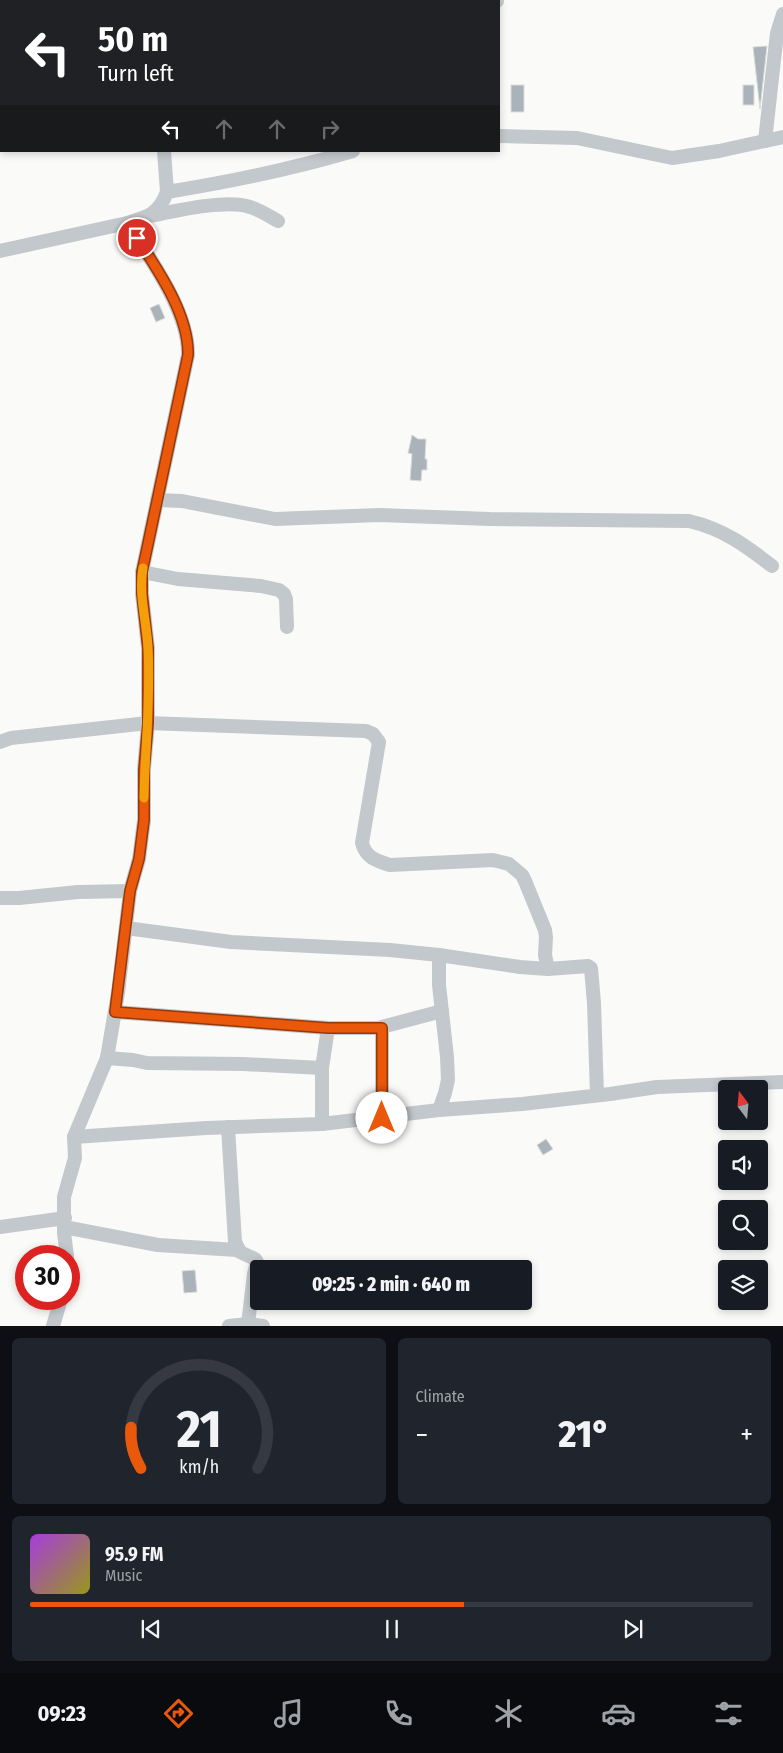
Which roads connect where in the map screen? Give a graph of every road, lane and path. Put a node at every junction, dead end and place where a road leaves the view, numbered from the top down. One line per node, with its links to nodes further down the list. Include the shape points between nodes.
1 (783, 14): 4 (street, via 777,33)
2 (500, 136): 4 (street, via 577,138 672,158)
3 (783, 137): 4 (street)
4 (765, 141)
5 (164, 152): 7 (street)
6 (349, 152): 7 (street)
7 (166, 192): 8 (street, via 160,206)
8 (149, 216): 9 (street, via 201,206 234,205 249,206); 10 (street)
9 (278, 221)
10 (127, 223): 11 (street); 12 (street, via 157,269 188,338 188,355)
11 (0, 251)
12 (157, 500): 13 (street, via 194,503 275,519 378,515 689,521 710,526 732,537); 14 (street)
13 (772, 566)
14 (142, 572): 15 (street, via 280,590 286,598); 16 (street, via 148,648)
15 (287, 627)
16 (148, 723): 17 (street, via 11,738); 18 (street, via 144,820 139,859); 22 (street, via 366,731 373,734 379,742 362,843 366,853 390,865 493,860 509,864 522,875 544,926)
17 (0, 742)
18 (130, 891): 19 (street); 20 (street)
19 (0, 898)
20 (126, 928): 21 (street, via 231,942); 24 (street)
21 (439, 955): 22 (street); 23 (street)
22 (548, 969): 30 (street, via 585,965 592,968)
23 (442, 1011): 26 (street); 31 (street, via 448,1080)
24 (115, 1012): 25 (street); 27 (street)
25 (328, 1028): 26 (street); 28 (street)
26 (382, 1028): 32 (street)
27 (107, 1058): 28 (street, via 147,1063); 35 (street)
28 (322, 1068): 33 (street)
29 (783, 1082): 30 (street, via 657,1087)
30 (597, 1095): 31 (street)
31 (439, 1110): 32 (street)
32 (382, 1118): 33 (street)
33 (322, 1124): 34 (street)
34 (228, 1127): 35 (street); 39 (street)
35 (74, 1137): 36 (street, via 75,1158 64,1197)
36 (64, 1223): 37 (street); 38 (street); 39 (street, via 158,1246)
37 (0, 1227)
38 (66, 1245)
39 (237, 1250): 41 (street, via 257,1262)
40 (58, 1310): 42 (street)
41 (248, 1324): 43 (street); 44 (street)
42 (53, 1326)
43 (229, 1326)
44 (264, 1326)

